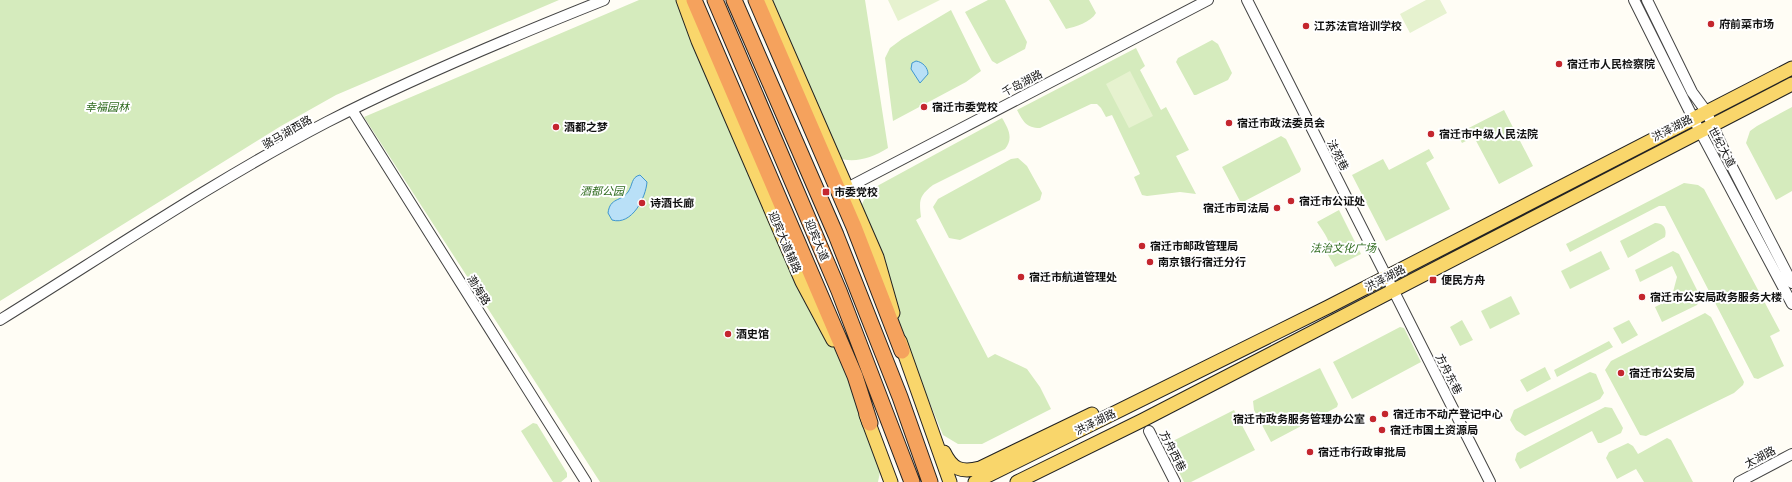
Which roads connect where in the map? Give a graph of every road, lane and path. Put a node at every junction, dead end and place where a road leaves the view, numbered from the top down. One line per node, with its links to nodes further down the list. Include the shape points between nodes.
1 (604, 0): 14 (street, 骆马湖西路, via 474,54)
2 (683, 0): 28 (main road, 迎宾大道辅路, via 698,41 802,282 842,357)
3 (694, 0): 28 (highway, via 855,376)
4 (715, 0): 35 (highway, 迎宾大道, via 839,291)
5 (734, 0): 36 (highway, 迎宾大道, via 836,236 900,397)
6 (756, 0): 25 (highway, via 854,227)
7 (765, 0): 19 (main road)
8 (1208, 0): 19 (street, 千岛湖路)
9 (1247, 0): 20 (street, 法苑巷)
10 (1634, 0): 16 (street, 世纪大道)
11 (1646, 0): 15 (street, 世纪大道, via 1692,92)
12 (1792, 68): 15 (main road, 洪泽湖路)
13 (1792, 84): 17 (main road, 洪泽湖路)
14 (352, 110): 24 (street, 骆马湖西路, via 195,198); 32 (street, 渤海路)
15 (1706, 111): 16 (main road, 洪泽湖路); 17 (street, 世纪大道)
16 (1693, 118): 18 (street, 世纪大道); 20 (main road, 洪泽湖路)
17 (1714, 127): 18 (main road, 洪泽湖路); 21 (street, 世纪大道)
18 (1702, 134): 22 (main road, 洪泽湖路); 23 (street, 世纪大道)
19 (847, 188): 25 (main road, via 877,257)
20 (1386, 277): 22 (street, 方舟东巷); 26 (main road, 洪泽湖路)
21 (1792, 283)
22 (1392, 290): 31 (main road, 洪泽湖路); 42 (street, 方舟东巷)
23 (1792, 304)
24 (0, 320)
25 (902, 351): 27 (main road)
26 (1221, 360): 27 (main road, via 1125,399 970,471 957,469 949,462 941,447 924,396); 38 (main road, 洪泽湖路)
27 (911, 375): 37 (main road)
28 (870, 423): 33 (main road); 34 (main road, 迎宾大道辅路)
29 (1149, 430): 41 (street, 方舟西巷)
30 (1792, 454): 43 (street, 太湖路)
31 (1067, 457): 39 (main road, 洪泽湖路); 40 (main road)
32 (586, 482)
33 (885, 482)
34 (891, 482)
35 (912, 482)
36 (930, 482)
37 (950, 482)
38 (975, 482)
39 (1017, 482)
40 (1023, 482)
41 (1175, 482)
42 (1490, 482)
43 (1739, 482)

